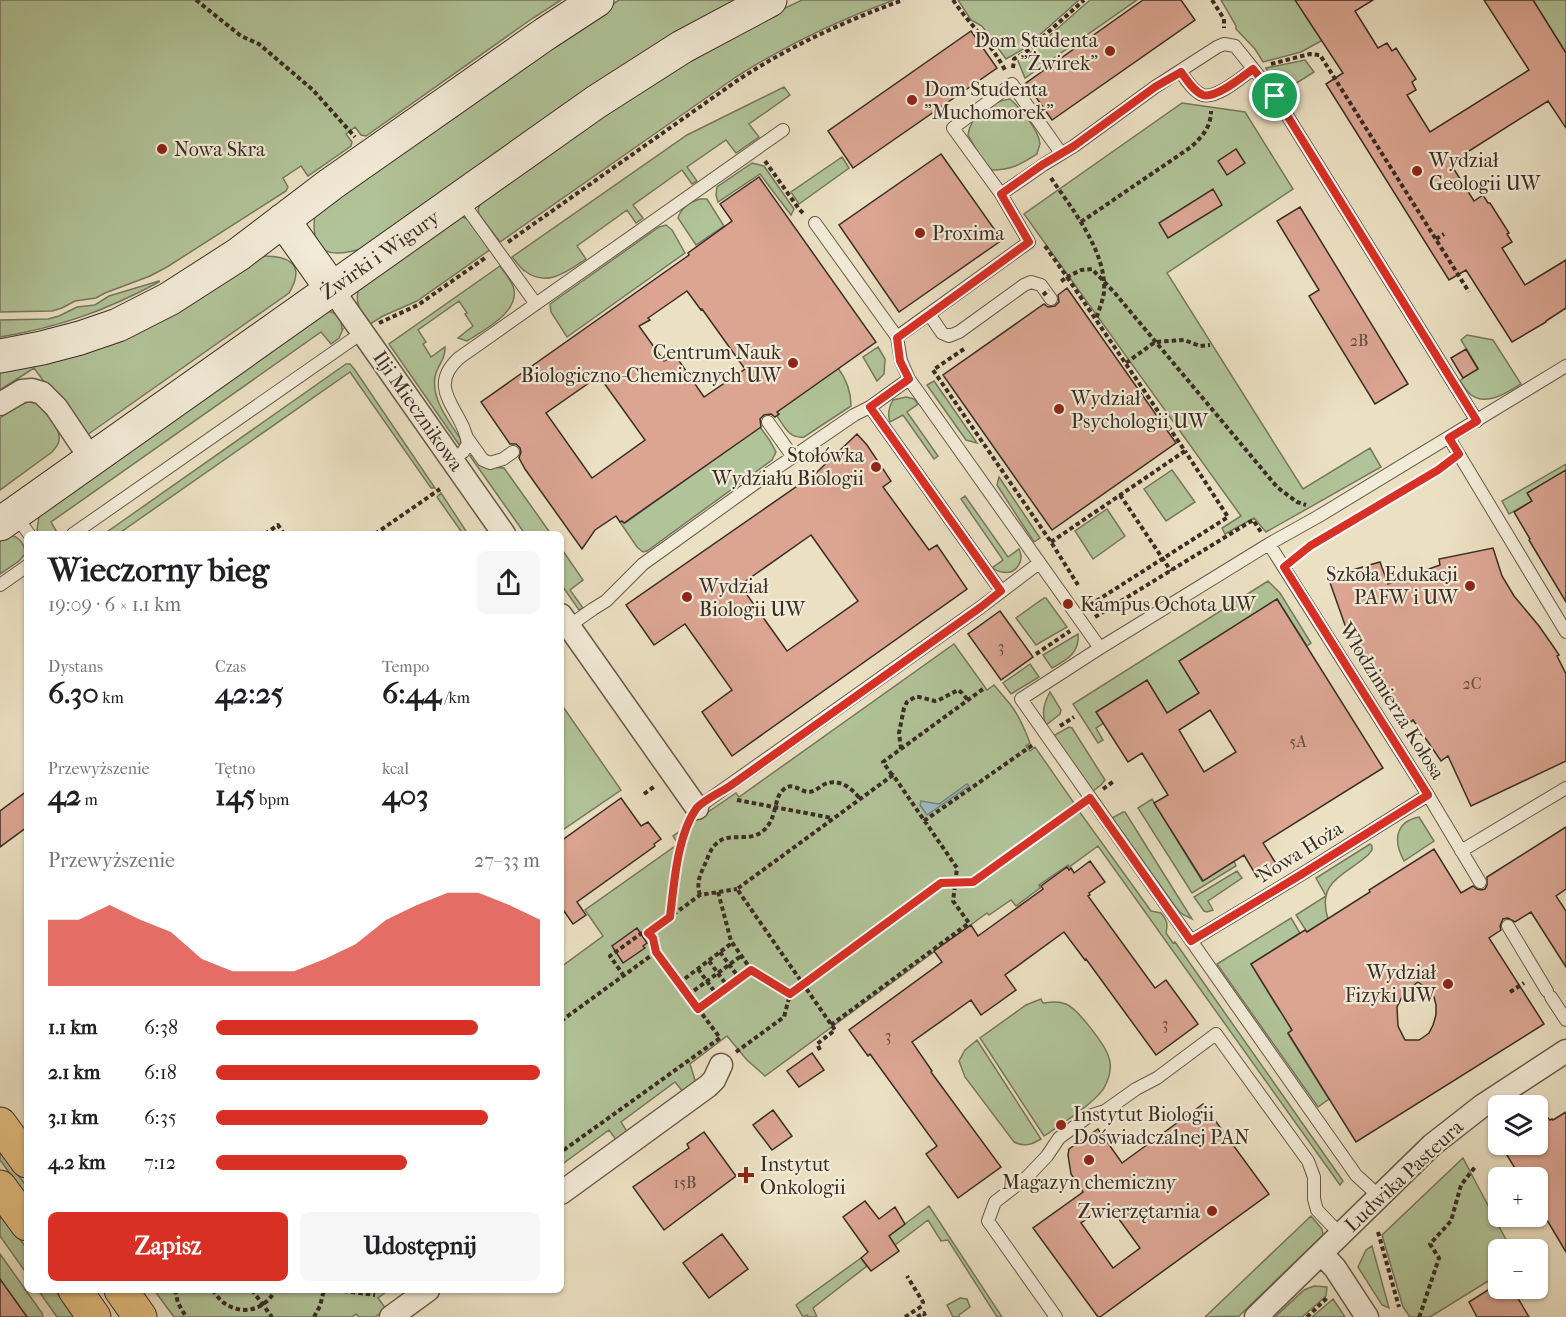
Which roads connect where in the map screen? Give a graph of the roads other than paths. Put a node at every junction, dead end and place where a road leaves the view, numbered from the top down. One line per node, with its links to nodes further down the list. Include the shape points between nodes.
1 (597, 0): 9 (main road)
2 (770, 0): 8 (main road, Żwirki i Wigury, via 639,74)
3 (1253, 69): 4 (lane, via 1211,96 1196,91); 4 (lane, via 1235,46 1224,44); 22 (lane, via 1275,96)
4 (1181, 72): 6 (lane)
5 (783, 130): 13 (lane)
6 (1061, 153): 7 (lane); 7 (lane, via 1012,84 953,128)
7 (1001, 194): 14 (lane, via 1029,242)
8 (460, 198): 11 (main road, Żwirki i Wigury); 13 (lane)
9 (284, 220): 11 (main road); 17 (main road, via 223,266 136,316 70,341)
10 (815, 223): 16 (lane)
11 (332, 289): 15 (street, Ilji Miecznikowa); 28 (main road, Żwirki i Wigury)
12 (1048, 295): 14 (lane, via 1041,285 1031,282 949,336 942,333)
13 (536, 304): 25 (lane, via 459,358 446,373 447,396)
14 (929, 314): 16 (lane)
15 (363, 332): 29 (street, Ilji Miecznikowa); 31 (lane)
16 (897, 338): 19 (lane, via 900,361)
17 (0, 356)
18 (1566, 366): 22 (lane)
19 (909, 379): 21 (lane); 34 (lane)
20 (0, 404): 28 (street, via 22,391 42,393)
21 (870, 407): 27 (lane); 37 (lane)
22 (1477, 421): 24 (lane)
23 (768, 422): 27 (lane)
24 (1449, 438): 33 (lane); 39 (lane)
25 (468, 440): 26 (lane, via 490,463); 29 (lane, via 467,448)
26 (513, 452)
27 (793, 457): 38 (lane, via 643,564 606,601)
28 (91, 459): 30 (main road, Żwirki i Wigury)
29 (452, 459): 32 (street, Ilji Miecznikowa)
30 (14, 524)
31 (77, 531)
32 (502, 531)
33 (1269, 544): 40 (lane); 42 (lane, Włodzimierza Kołosa)
34 (1039, 563): 37 (lane); 40 (lane)
35 (24, 568): 36 (lane)
36 (0, 585)
37 (1001, 591): 43 (lane)
38 (565, 620): 43 (street)
39 (1566, 632)
40 (1100, 648): 47 (lane, via 1021,699)
41 (1566, 788): 44 (lane)
42 (1428, 795): 44 (lane, Włodzimierza Kołosa); 47 (lane, Nowa Hoża)
43 (697, 808)
44 (1461, 851): 45 (lane, Włodzimierza Kołosa)
45 (1480, 882)
46 (1508, 926): 48 (lane)
47 (1191, 941): 55 (lane, via 1356,1175)
48 (1566, 1020)
49 (1566, 1052): 55 (street, Ludwika Pasteura, via 1452,1129)
50 (721, 1065): 54 (street, via 708,1086)
51 (0, 1124): 52 (main road)
52 (24, 1157)
53 (0, 1187): 56 (main road)
54 (564, 1191)
55 (1380, 1197): 57 (street, Ludwika Pasteura)
56 (24, 1220)
57 (1341, 1235): 58 (street, Ludwika Pasteura); 65 (lane, via 1317,1210 1314,1177 1308,1161 1216,1034 1157,1078 1106,1111 1089,1116 1059,1138 1027,1177 995,1202 988,1221)
58 (1322, 1254): 66 (street, Ludwika Pasteura); 67 (street)
59 (77, 1293): 62 (main road)
60 (123, 1293): 63 (main road)
61 (424, 1293): 64 (street)
62 (94, 1317)
63 (140, 1317)
64 (391, 1317)
65 (1056, 1317)
66 (1256, 1317)
67 (1367, 1317)

